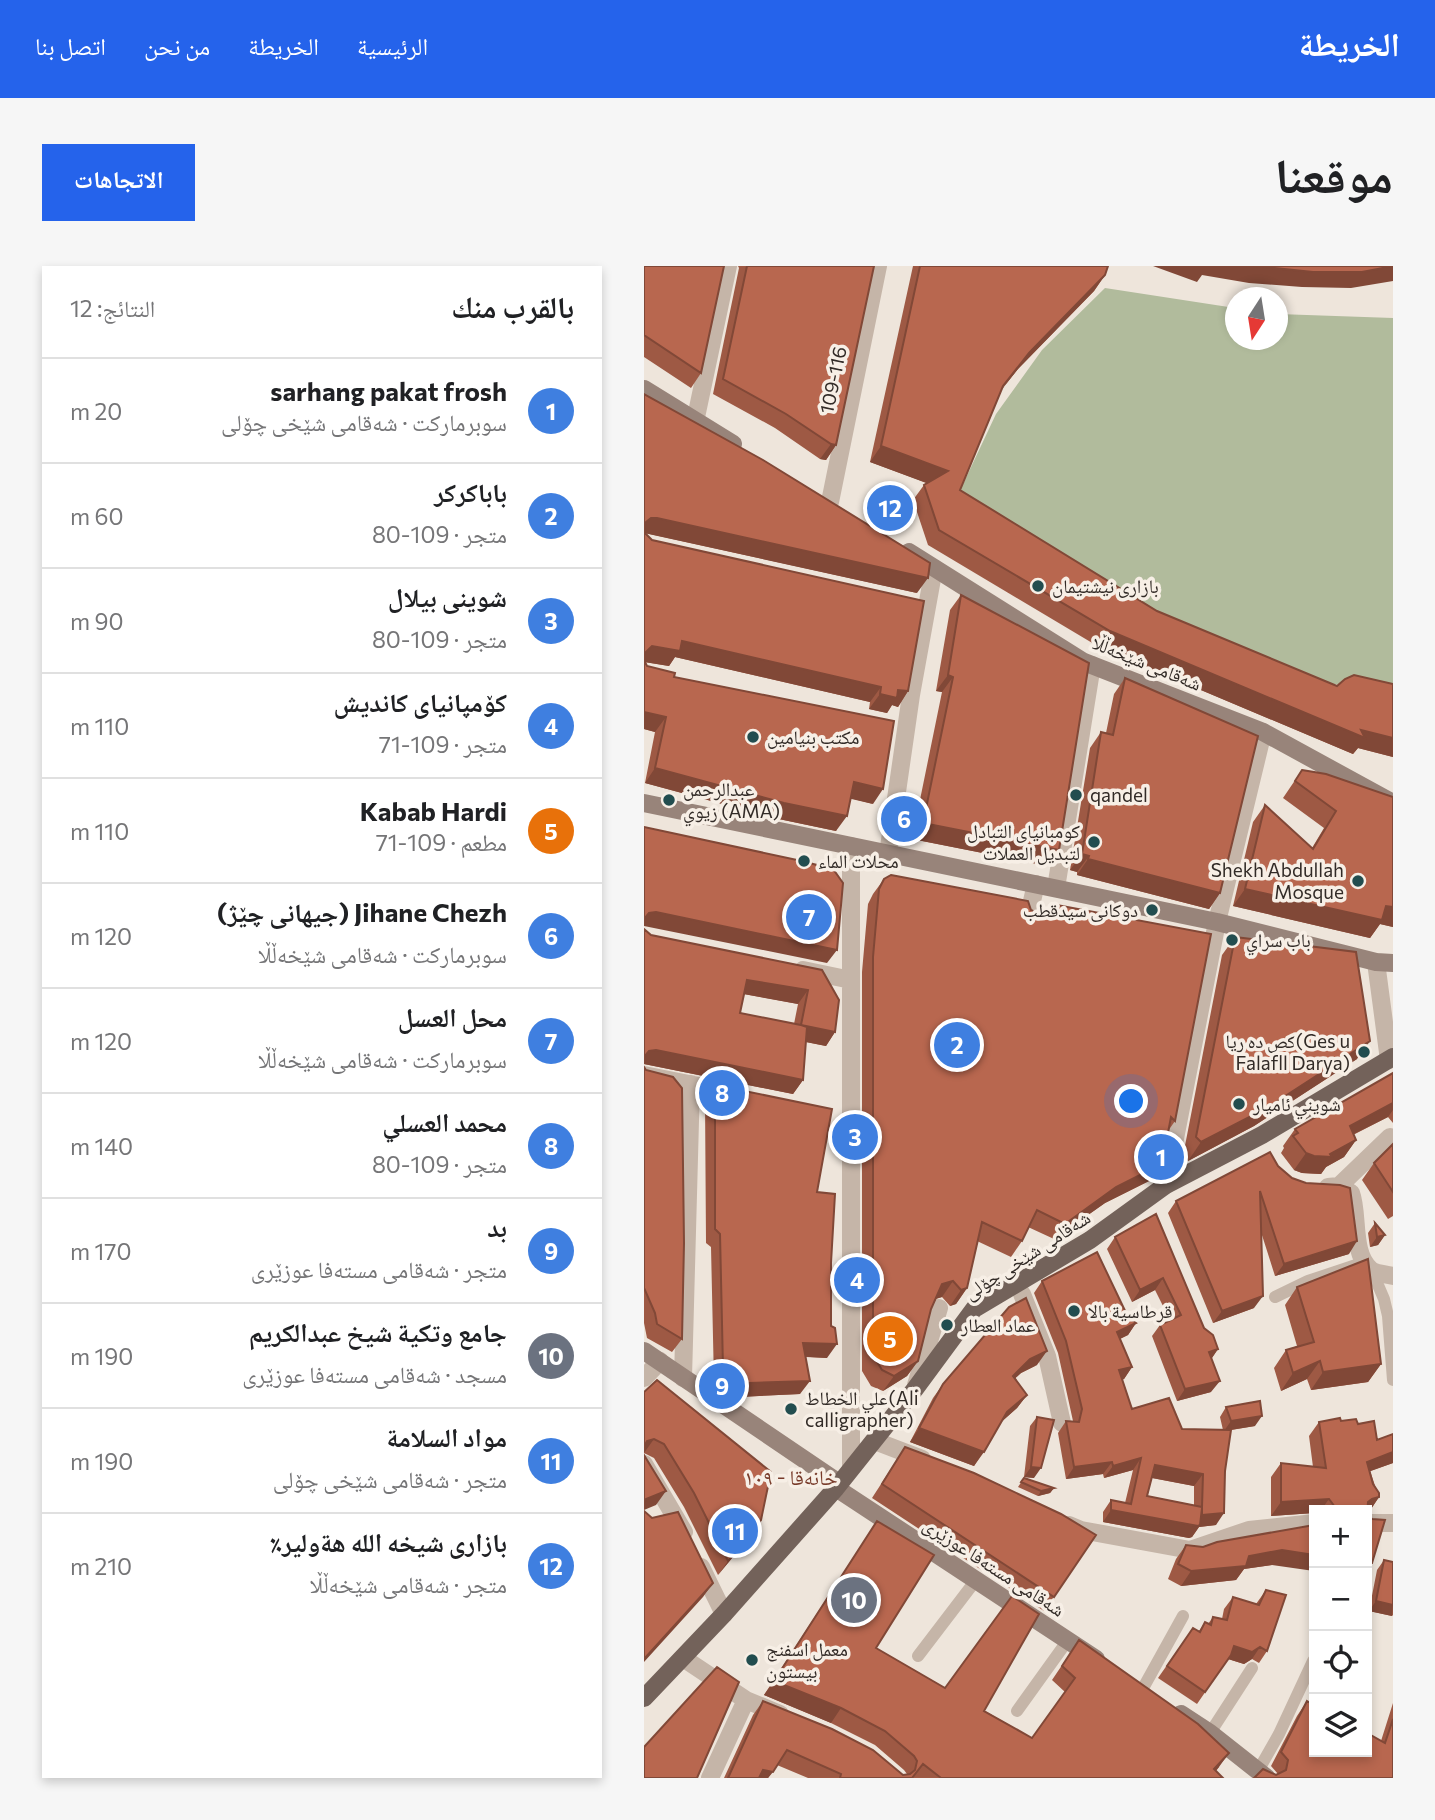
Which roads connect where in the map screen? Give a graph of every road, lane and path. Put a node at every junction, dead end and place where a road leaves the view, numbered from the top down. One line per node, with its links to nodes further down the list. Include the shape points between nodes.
1 (728, 266): 4 (street)
2 (878, 266): 6 (street, 109-116)
3 (644, 389): 4 (main road)
4 (695, 422): 5 (main road)
5 (751, 455)
6 (830, 502)
7 (899, 546): 8 (main road, شەقامی شێخەڵڵا)
8 (934, 568): 9 (main road, شەقامی شێخەڵڵا); 14 (street, via 920,605 900,728)
9 (1092, 665): 10 (main road, شەقامی شێخەڵڵا); 16 (street)
10 (1263, 732): 12 (main road, شەقامی شێخەڵڵا); 18 (street)
11 (644, 803): 13 (main road)
12 (1393, 803)
13 (851, 846): 14 (main road); 21 (street)
14 (888, 853): 15 (main road)
15 (1037, 884): 16 (main road); 17 (street)
16 (1056, 888): 18 (main road)
17 (1028, 918)
18 (1217, 922): 19 (main road); 27 (street)
19 (1385, 963): 22 (street)
20 (786, 967): 21 (street)
21 (850, 980): 45 (street, via 844,1116)
22 (1391, 1058): 27 (main road, شەقامی شێخی چۆلی, via 1262,1135)
23 (644, 1075): 24 (street)
24 (691, 1084): 25 (street); 38 (street)
25 (758, 1098)
26 (1390, 1137): 28 (street)
27 (1166, 1185): 40 (main road, شەقامی شێخی چۆلی, via 1090,1240 974,1310)
28 (1339, 1186): 29 (street); 30 (street, via 1351,1193 1354,1201 1356,1234)
29 (1314, 1188)
30 (1368, 1266): 31 (street); 33 (lane, via 1308,1281); 39 (lane, via 1388,1316)
31 (1393, 1276)
32 (1022, 1294): 41 (street, via 1047,1356)
33 (1275, 1297)
34 (939, 1308): 40 (street)
35 (644, 1350): 36 (main road, شەقامی مستەفا عوزێری)
36 (660, 1361): 37 (street); 38 (main road, شەقامی مستەفا عوزێری)
37 (644, 1378)
38 (683, 1378): 46 (main road, شەقامی مستەفا عوزێری)
39 (1393, 1380)
40 (915, 1389): 42 (main road, شەقامی شێخی چۆلی)
41 (1062, 1423)
42 (875, 1441): 43 (street); 45 (main road, شەقامی شێخی چۆلی)
43 (934, 1463)
44 (644, 1464): 47 (street)
45 (851, 1467): 46 (main road, شەقامی شێخی چۆلی)
46 (838, 1485): 53 (main road, شەقامی مستەفا عوزێری); 54 (main road, شەقامی شێخی چۆلی)
47 (674, 1512): 48 (street); 54 (street)
48 (654, 1518)
49 (1056, 1518): 52 (street, via 1081,1531 1190,1550 1249,1530)
50 (1372, 1523): 51 (street)
51 (1393, 1523)
52 (1309, 1524)
53 (976, 1580): 56 (main road, شەقامی مستەفا عوزێری); 57 (lane)
54 (724, 1614): 58 (main road, شەقامی شێخی چۆلی)
55 (1184, 1616): 62 (lane)
56 (1068, 1640): 59 (main road, شەقامی مستەفا عوزێری); 65 (lane)
57 (918, 1656)
58 (683, 1658): 63 (main road, شەقامی شێخی چۆلی); 64 (street)
59 (1110, 1668)
60 (1252, 1668): 67 (lane)
61 (1309, 1670): 68 (lane)
62 (1148, 1693): 67 (main road)
63 (644, 1698)
64 (746, 1700): 66 (street); 69 (street)
65 (1017, 1711)
66 (793, 1719)
67 (1210, 1733): 68 (main road)
68 (1263, 1774)
69 (710, 1778)

